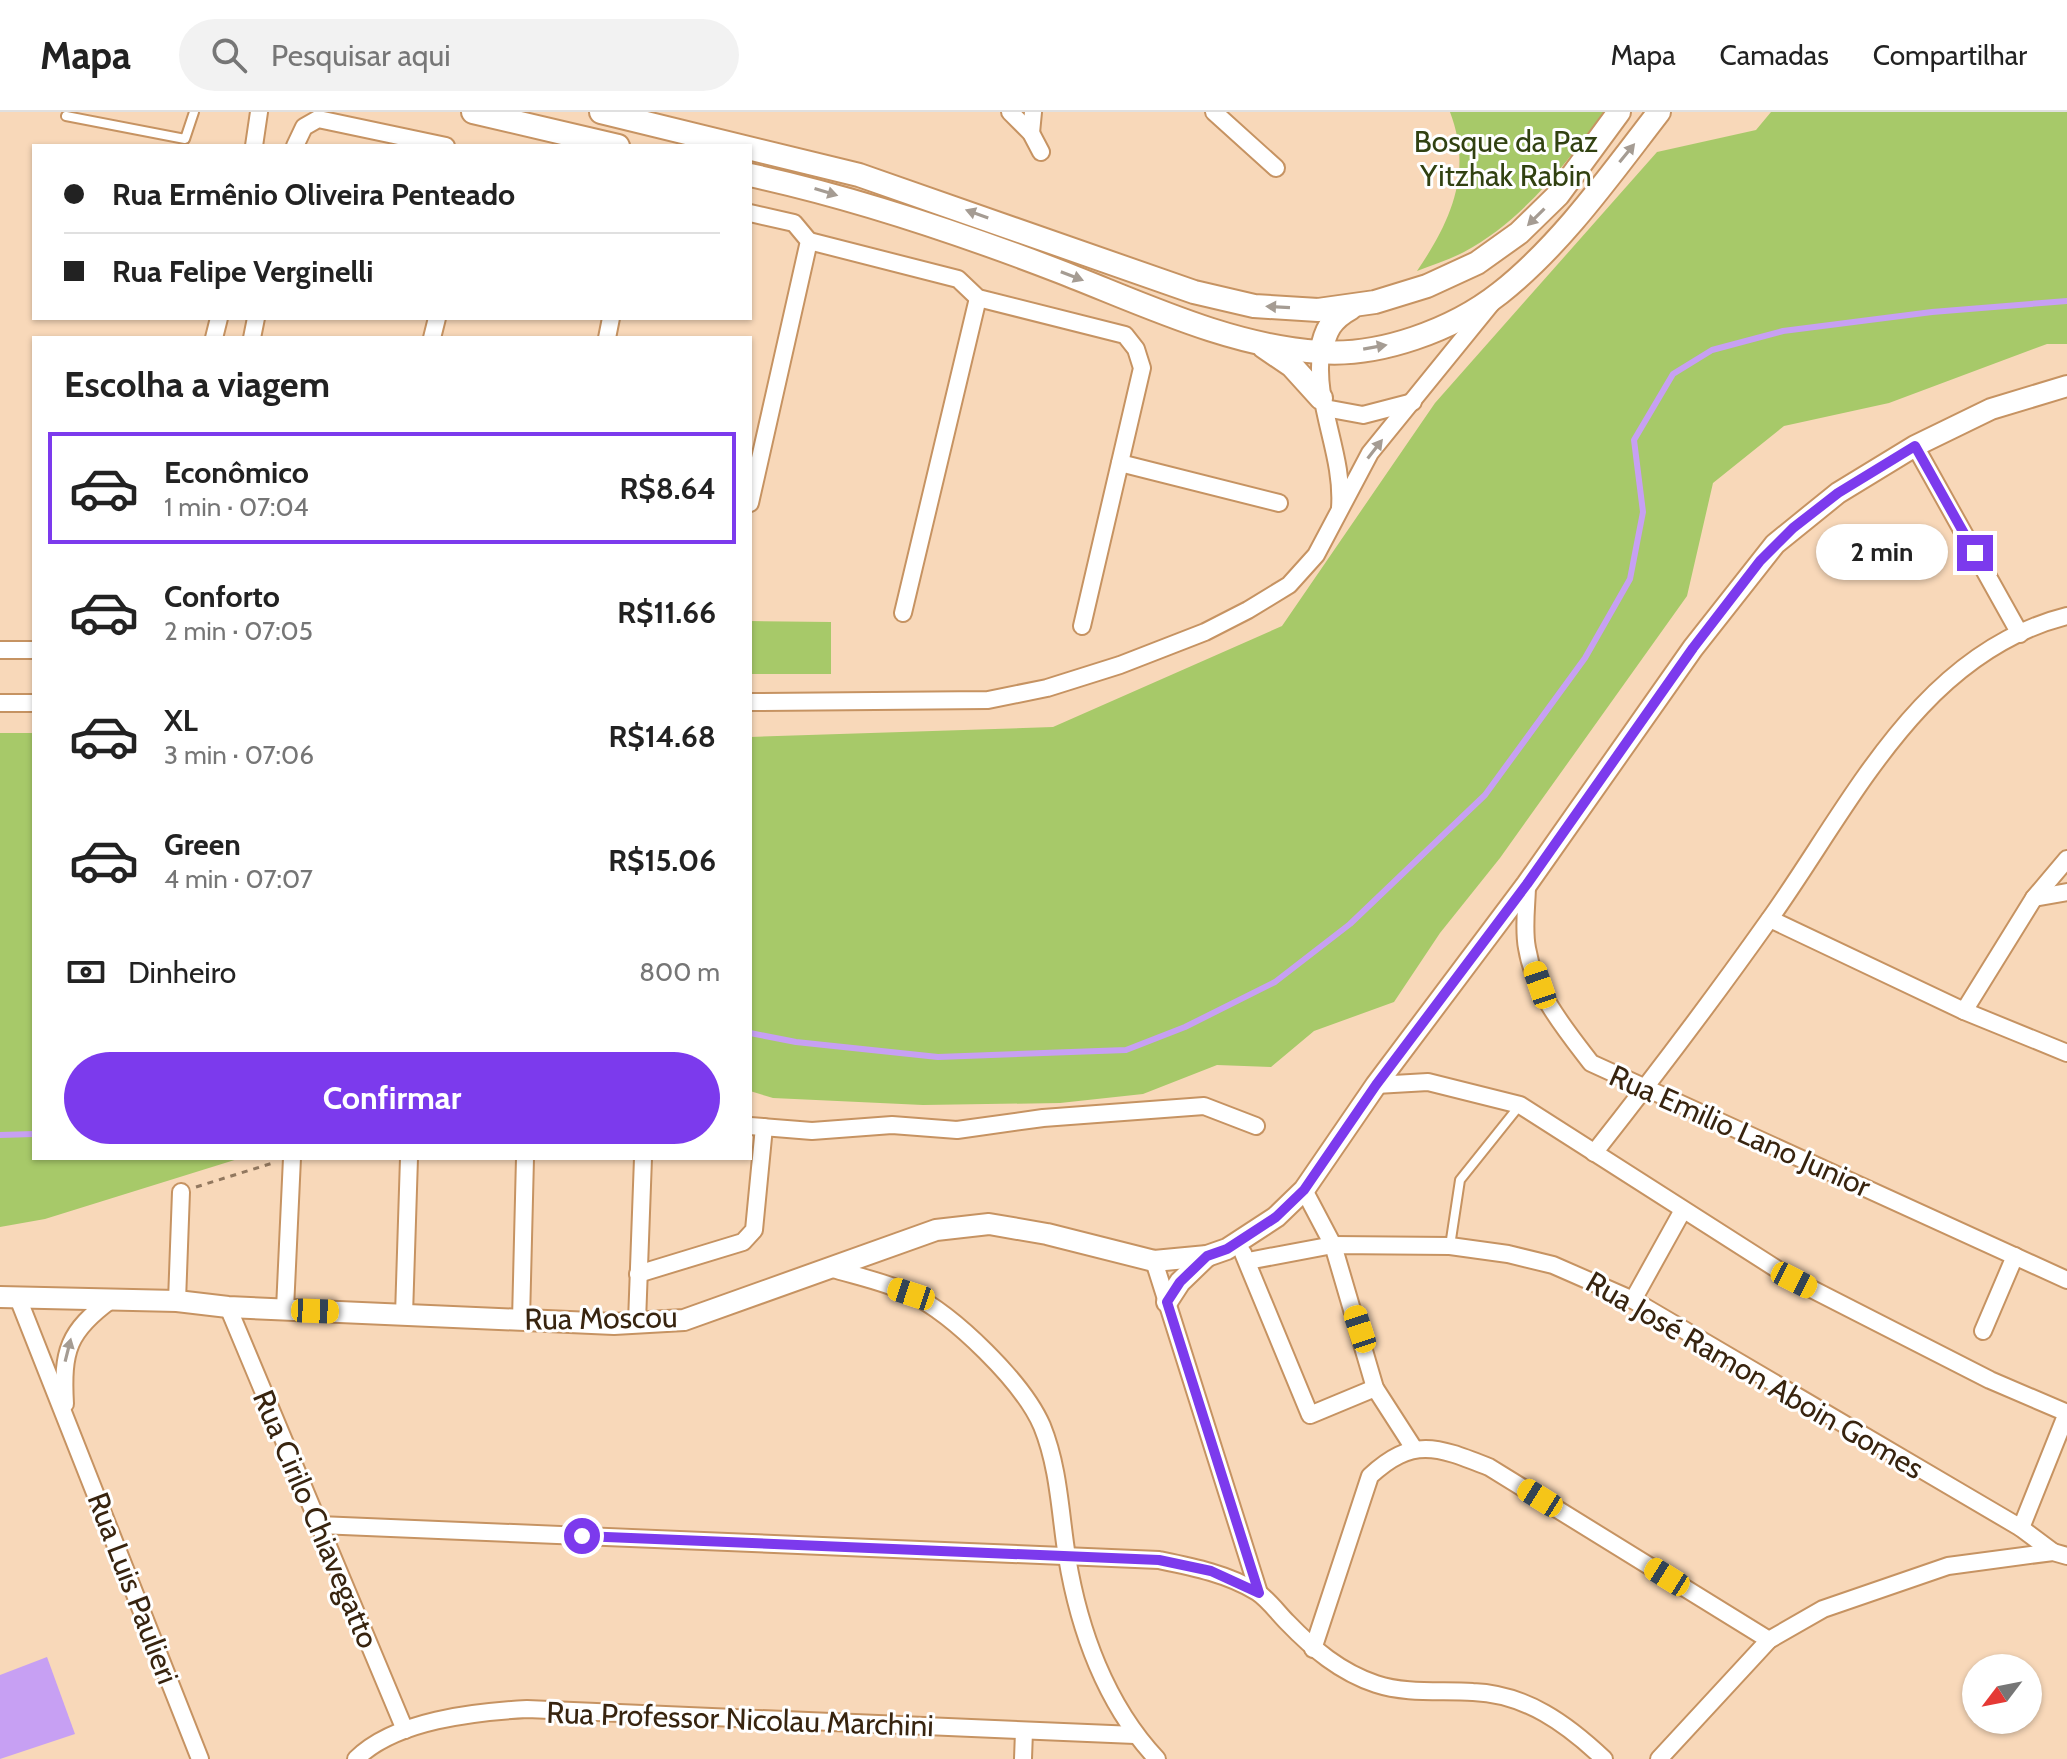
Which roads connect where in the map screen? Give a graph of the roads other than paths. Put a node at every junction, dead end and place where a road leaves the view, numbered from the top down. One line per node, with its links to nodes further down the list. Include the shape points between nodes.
1 (194, 112): 10 (lane, via 185,139)
2 (259, 112): 12 (street)
3 (473, 112): 15 (main road)
4 (601, 112): 16 (main road, one-way to 4)
5 (1010, 112): 11 (street)
6 (1033, 112): 11 (street)
7 (1214, 112): 19 (street)
8 (1619, 112): 25 (main road, one-way to 25, via 1558,195 1519,233 1477,263 1427,286)
9 (1659, 112): 23 (main road, one-way to 9, via 1583,208)
10 (66, 116)
11 (1031, 133): 18 (street)
12 (254, 144)
13 (296, 144): 14 (street, via 304,127 318,119)
14 (437, 144)
15 (609, 144)
16 (732, 144)
17 (752, 149): 25 (main road, one-way to 17, via 1318,310 1254,306 1194,292 859,175)
18 (1041, 152)
19 (1276, 168)
20 (752, 175): 26 (main road, one-way to 26, via 916,221)
21 (752, 213): 22 (street, via 794,223)
22 (809, 241): 24 (street, via 958,279); 33 (street)
23 (1500, 293): 27 (main road, one-way to 23, via 1392,344 1467,315); 29 (street)
24 (978, 298): 32 (street, via 1125,335 1142,368); 36 (street)
25 (1356, 305): 27 (main road, via 1327,326)
26 (1256, 343): 27 (main road); 30 (main road, via 1292,366)
27 (1321, 353): 30 (street)
28 (2067, 386): 31 (street, Rua Moscou, via 1991,409)
29 (1413, 402): 30 (street, via 1363,415); 35 (street, one-way to 29, via 1370,453)
30 (1323, 403): 35 (street, via 1337,452)
31 (1915, 446): 39 (street); 46 (street, Rua Moscou, via 1838,493 1760,561)
32 (1120, 463): 34 (street); 38 (street)
33 (752, 494)
34 (1279, 503)
35 (1339, 518): 42 (street, via 1289,585 1248,610 1120,665 1047,688 988,700)
36 (903, 613)
37 (2067, 616): 39 (street)
38 (1082, 626)
39 (2020, 634): 49 (street, via 1943,682 1877,760)
40 (0, 650): 41 (street)
41 (32, 650)
42 (752, 702)
43 (0, 703): 44 (street)
44 (32, 703)
45 (2067, 859): 48 (street)
46 (1527, 884): 52 (street, Rua Moscou); 53 (street, Rua Emilio Lano Junior, via 1526,948 1558,1020 1591,1063)
47 (2067, 892): 48 (street)
48 (2034, 898): 50 (street)
49 (1770, 919): 50 (street); 53 (street)
50 (1964, 1011): 51 (street)
51 (2067, 1053)
52 (1376, 1085): 54 (street, via 1428,1082); 62 (street, Rua Moscou)
53 (1645, 1088): 57 (street); 68 (street, Rua Emilio Lano Junior)
54 (1520, 1105): 57 (street); 66 (lane, via 1460,1180)
55 (757, 1126): 56 (street, via 957,1130 1204,1106); 71 (street, via 754,1230 743,1242)
56 (1256, 1126)
57 (1594, 1153): 64 (street)
58 (285, 1160): 79 (street)
59 (409, 1160): 80 (street)
60 (525, 1160): 81 (street)
61 (643, 1160): 71 (street)
62 (1304, 1190): 65 (street); 67 (street, Rua Moscou, via 1276,1217)
63 (181, 1192): 76 (street)
64 (1683, 1210): 75 (street); 85 (street, via 1794,1280 1990,1380)
65 (1333, 1245): 66 (street, Rua José Ramon Aboin Gomes); 84 (street); 84 (street, Rua José Ramon Aboin Gomes, via 1245,1256 1310,1415)
66 (1450, 1246): 75 (street, Rua José Ramon Aboin Gomes, via 1553,1265)
67 (1207, 1256): 69 (street, Rua Moscou); 77 (street)
68 (2015, 1256): 72 (street, Rua Emilio Lano Junior); 83 (street)
69 (1154, 1261): 70 (street, Rua Moscou, via 989,1224 936,1230); 77 (street)
70 (830, 1268): 82 (street, Rua Moscou, via 684,1320); 91 (street, via 911,1294 962,1327 1004,1372 1041,1424 1059,1485)
71 (638, 1274): 82 (street)
72 (2067, 1280)
73 (9, 1298): 74 (street, Rua Moscou); 86 (street, Rua Luis Paulieri)
74 (111, 1300): 76 (street, Rua Moscou); 86 (street, Rua Luis Paulieri, one-way to 74, via 63,1371 72,1336)
75 (1633, 1300): 89 (street, Rua José Ramon Aboin Gomes)
76 (177, 1301): 78 (street, Rua Moscou)
77 (1167, 1302): 92 (street)
78 (228, 1307): 79 (street, Rua Moscou); 88 (street, Rua Cirilo Chiavegatto)
79 (285, 1309): 80 (street, Rua Moscou)
80 (404, 1315): 81 (street, Rua Moscou)
81 (521, 1320): 82 (street, Rua Moscou)
82 (637, 1322)
83 (1983, 1331)
84 (1375, 1388): 87 (street)
85 (2067, 1413): 89 (street)
86 (65, 1417): 98 (street, Rua Luis Paulieri)
87 (1413, 1447): 93 (street, via 1460,1455 1489,1467); 94 (street, via 1370,1476)
88 (319, 1525): 91 (street); 95 (street, Rua Cirilo Chiavegatto)
89 (2021, 1528): 90 (street, Rua José Ramon Aboin Gomes)
90 (2060, 1554): 93 (street, via 1948,1566 1823,1609)
91 (1067, 1555): 92 (street, via 1159,1560 1211,1571); 97 (street, via 1078,1613 1101,1672)
92 (1259, 1593): 94 (street)
93 (1769, 1640): 103 (street)
94 (1313, 1649): 102 (street, via 1377,1684 1527,1702 1575,1732)
95 (405, 1730): 96 (street, Rua Professor Nicolau Marchini, via 472,1712 527,1709); 99 (street, Rua Professor Nicolau Marchini)
96 (1024, 1731): 97 (street, Rua Professor Nicolau Marchini); 100 (street)
97 (1135, 1735): 101 (street)
98 (200, 1759)
99 (356, 1759)
100 (1023, 1759)
101 (1157, 1759)
102 (1604, 1759)
103 (1659, 1759)

